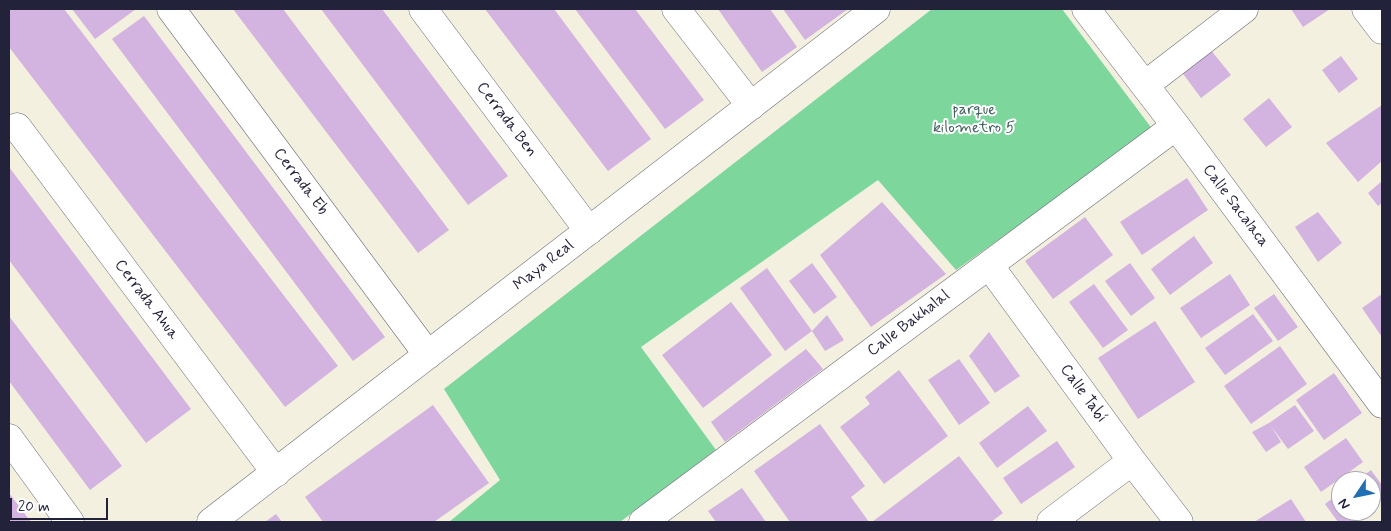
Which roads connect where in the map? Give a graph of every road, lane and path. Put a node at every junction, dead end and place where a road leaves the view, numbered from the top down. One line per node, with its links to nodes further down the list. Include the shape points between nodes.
1 (171, 9): 15 (street, Cerrada Eb)
2 (423, 9): 13 (street, Cerrada Ben)
3 (676, 9): 10 (street)
4 (876, 9): 10 (street, Maya Real)
5 (1086, 9): 9 (street, Calle Sacalaca)
6 (1244, 9): 9 (street)
7 (1366, 9): 8 (street)
8 (1382, 30)
9 (1145, 85): 11 (street, Calle Sacalaca)
10 (751, 106): 13 (street, Maya Real)
11 (1176, 126): 14 (street, Calle Bakhalal); 16 (street, Calle Sacalaca)
12 (16, 127): 19 (street, Cerrada Ahua)
13 (589, 231): 15 (street, Maya Real)
14 (989, 265): 18 (street, Calle Tabí); 22 (street, Calle Bakhalal)
15 (428, 355): 19 (street, Maya Real)
16 (1382, 404)
17 (9, 438): 20 (street)
18 (1132, 461): 23 (street); 24 (street, Calle Tabí)
19 (276, 472): 21 (street, Maya Real)
20 (70, 522)
21 (211, 522)
22 (643, 522)
23 (1051, 522)
24 (1179, 522)

